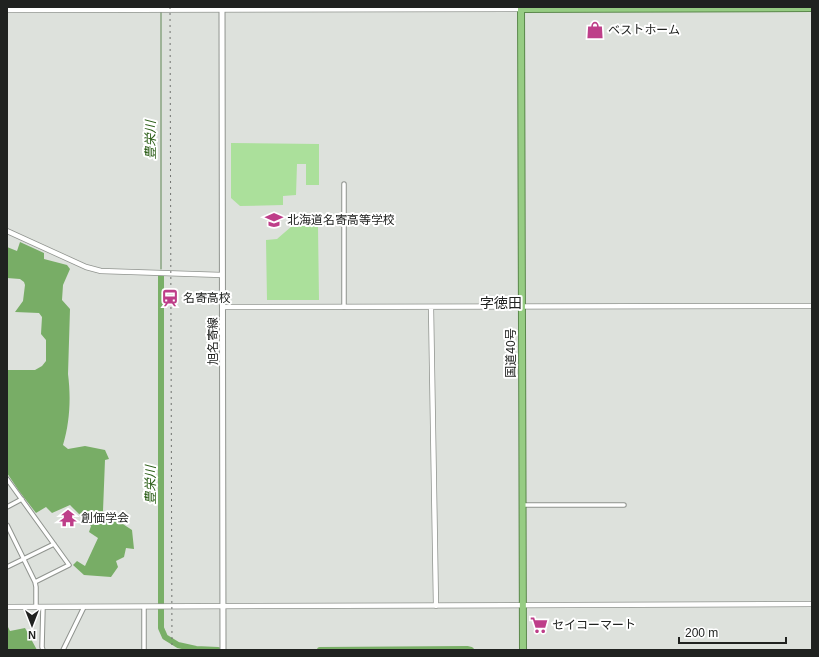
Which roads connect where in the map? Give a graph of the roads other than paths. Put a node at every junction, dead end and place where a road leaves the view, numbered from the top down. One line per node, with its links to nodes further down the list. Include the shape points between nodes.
1 (222, 8): 2 (street); 4 (street); 7 (main road, 旭名寄線)
2 (521, 8): 3 (highway); 12 (highway, 国道40号)
3 (812, 8)
4 (7, 10)
5 (344, 184): 10 (street)
6 (7, 231): 7 (street, via 86,267 101,271)
7 (222, 275): 9 (main road, 旭名寄線)
8 (812, 306): 12 (street)
9 (223, 307): 10 (street); 26 (main road, 旭名寄線)
10 (344, 307): 11 (street)
11 (431, 307): 12 (street); 27 (street)
12 (522, 307): 15 (highway, 国道40号)
13 (7, 479): 14 (street)
14 (22, 499): 17 (street); 19 (street)
15 (522, 505): 16 (street); 24 (highway, 国道40号)
16 (624, 505)
17 (7, 507)
18 (7, 525): 20 (street)
19 (54, 544): 20 (street); 22 (street, via 69,565)
20 (23, 559): 21 (street); 22 (street)
21 (7, 567)
22 (35, 582): 29 (street)
23 (812, 604): 24 (street)
24 (523, 605): 27 (street); 36 (highway, 国道40号)
25 (144, 606): 26 (street); 31 (street); 35 (street)
26 (223, 606): 27 (street); 32 (main road, 旭名寄線)
27 (436, 606)
28 (7, 607): 29 (street)
29 (36, 607): 30 (street)
30 (43, 607): 31 (street); 33 (street)
31 (84, 607): 34 (street)
32 (223, 647)
33 (43, 650)
34 (63, 650)
35 (144, 650)
36 (523, 650)

